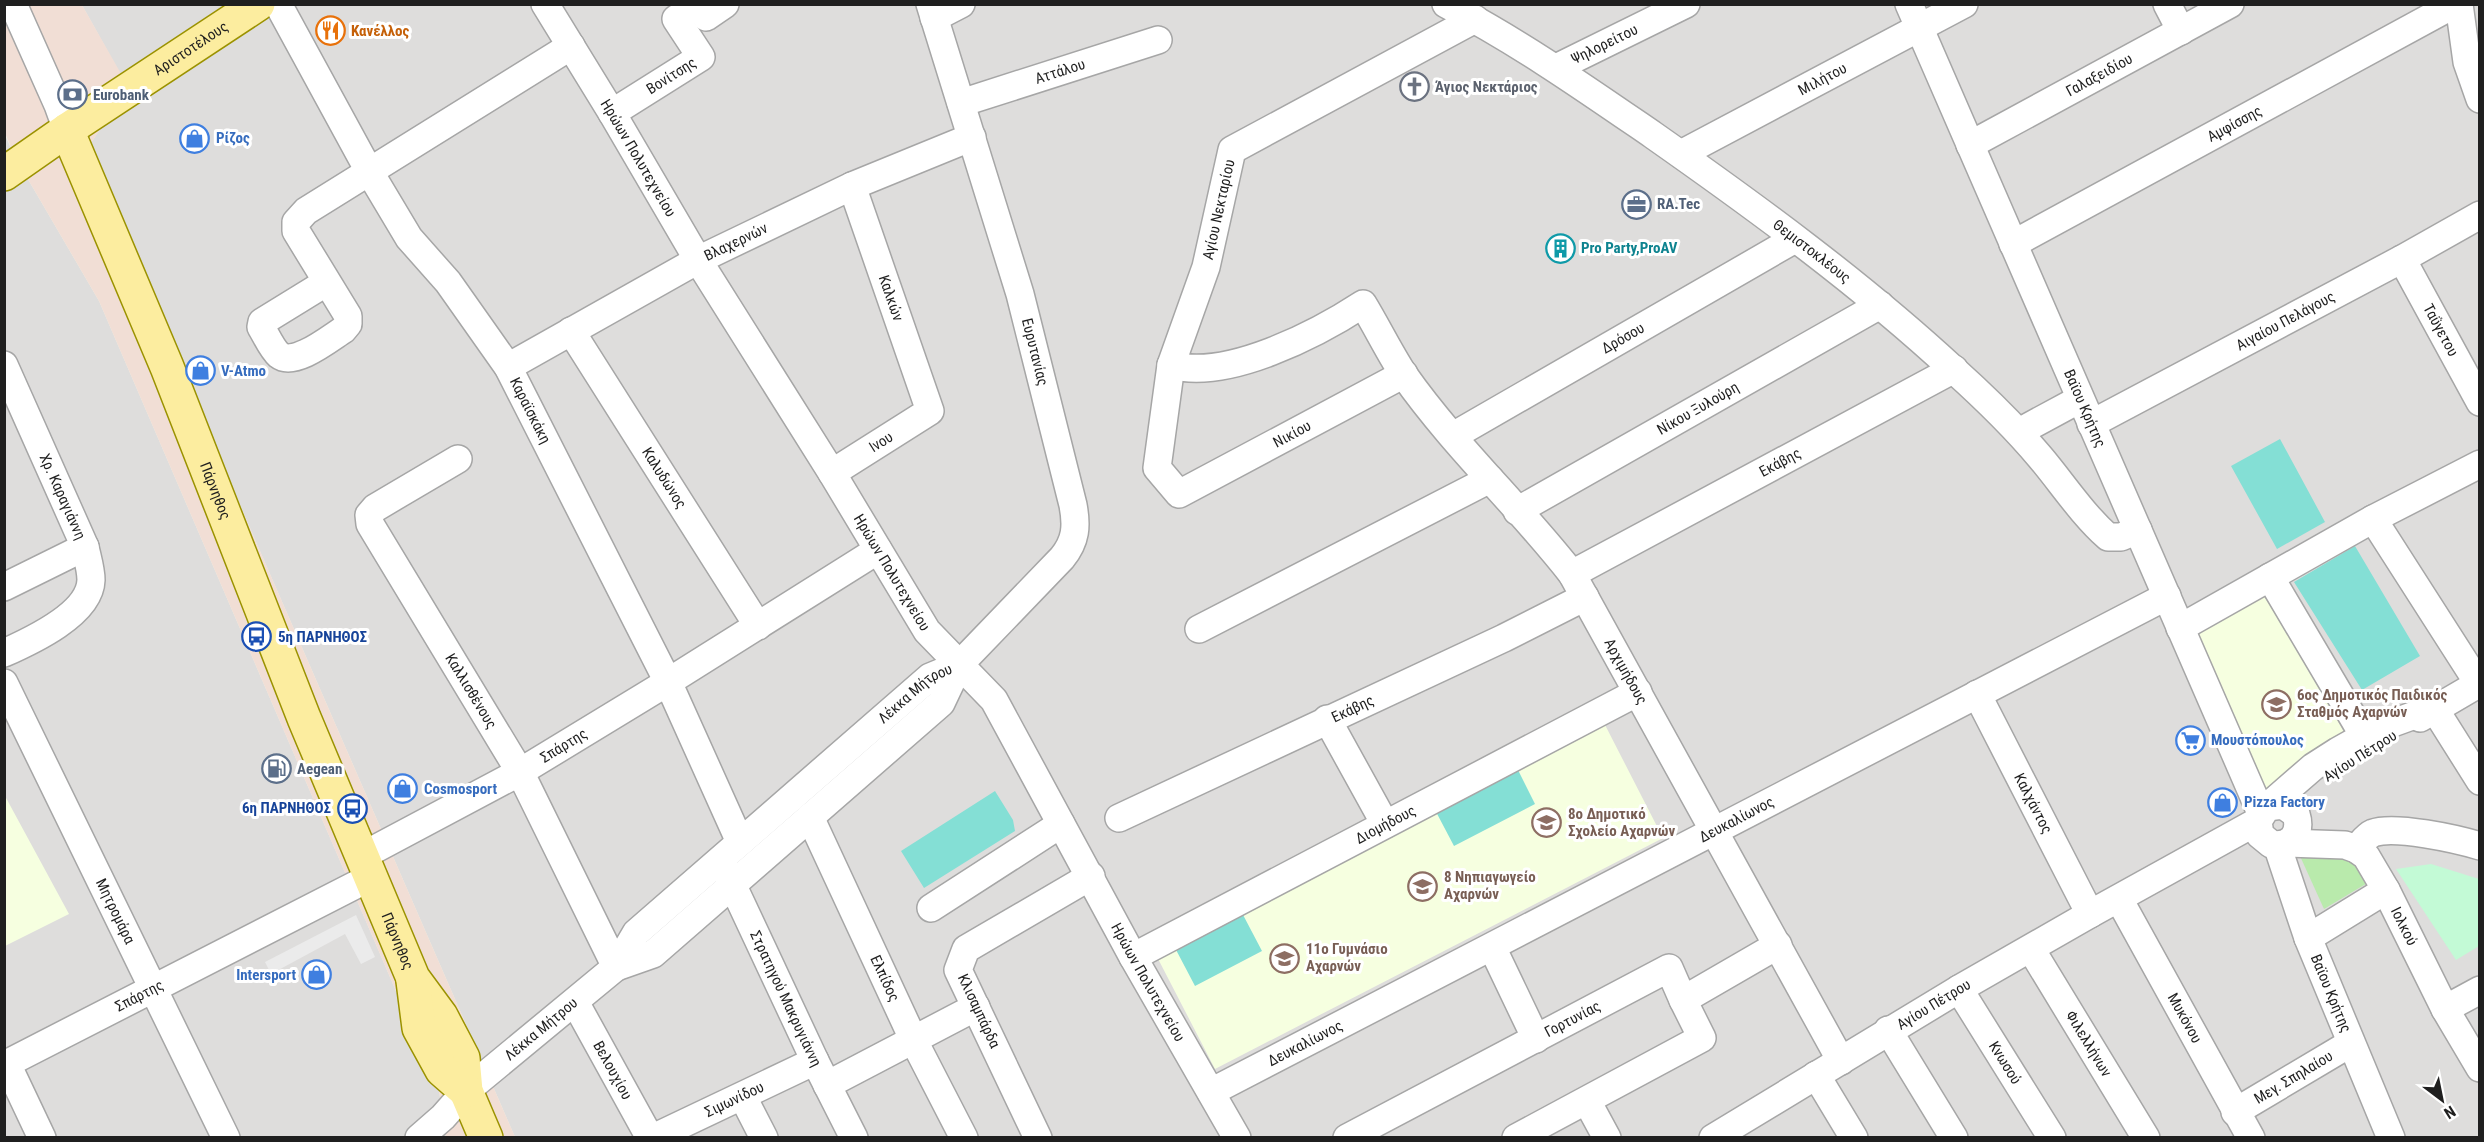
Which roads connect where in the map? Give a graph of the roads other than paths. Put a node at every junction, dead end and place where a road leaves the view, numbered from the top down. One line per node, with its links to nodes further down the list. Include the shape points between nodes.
1 (13, 4): 24 (street, Πάρνηθος)
2 (258, 4): 24 (main road, Αριστοτέλους)
3 (278, 4): 28 (street, Καραϊσκάκη)
4 (545, 4): 19 (street, Ηρώων Πολυτεχνείου)
5 (698, 4): 6 (street, Βονίτσης, via 706,16); 23 (street, Βονίτσης, via 676,19 701,57)
6 (725, 4)
7 (961, 4): 14 (street)
8 (1446, 4): 16 (street, Θεμιστοκλέους)
9 (1686, 4): 20 (street, Ψηλορείτου)
10 (1964, 4): 15 (street, Μιλήτου)
11 (2167, 4): 17 (street)
12 (2230, 4): 17 (street, Γαλαξειδίου)
13 (2457, 4): 21 (street, via 2467,62); 33 (street, Αμφίσσης)
14 (932, 11): 22 (street, Ευρυτανίας)
15 (1914, 16): 26 (street, Βαϊου Κρήτης); 27 (street, Μιλήτου)
16 (1475, 20): 20 (street, Θεμιστοκλέους); 40 (street, Αγίου Νεκταρίου, via 1232,150 1206,267)
17 (2181, 31): 26 (street, Γαλαξειδίου)
18 (1158, 40): 22 (street, Αττάλου)
19 (571, 46): 23 (street, Ηρώων Πολυτεχνείου); 28 (street)
20 (1556, 68): 27 (street, Θεμιστοκλέους)
21 (2478, 93)
22 (961, 103): 25 (street, Ευρυτανίας)
23 (612, 113): 35 (street, Ηρώων Πολυτεχνείου)
24 (66, 130): 29 (main road, Αριστοτέλους); 89 (main road, Πάρνηθος, via 167,367)
25 (972, 137): 30 (street, Βλαχερνών); 68 (street, Ευρυτανίας, via 1022,303 1076,530 1069,550)
26 (1970, 145): 33 (street, Βαϊου Κρήτης)
27 (1681, 154): 32 (street, Θεμιστοκλέους)
28 (369, 171): 36 (street, via 306,211 296,222 296,231); 41 (street, Καραϊσκάκη, via 409,238 448,282)
29 (4, 174)
30 (852, 186): 35 (street, Βλαχερνών); 46 (street, Καλκών)
31 (2480, 215): 34 (street, Αιγαίου Πελάγους)
32 (1795, 239): 37 (street, Θεμιστοκλέους); 49 (street, Δρόσου)
33 (2013, 244): 44 (street, Βαϊου Κρήτης)
34 (2402, 259): 45 (street, Ταΰγετου); 47 (street, Αιγαίου Πελάγους)
35 (698, 260): 38 (street, Βλαχερνών); 52 (street, Ηρώων Πολυτεχνείου)
36 (327, 282)
37 (1880, 305): 42 (street, Θεμιστοκλέους); 55 (street, Νίκου Ξυλούρη)
38 (571, 331): 41 (street, Βλαχερνών); 64 (street, Καλυδώνος)
39 (4, 365): 58 (street, Χρ. Καραγιάννη)
40 (1171, 365): 43 (street, Αρχιμήδους, via 1182,369 1208,367 1264,355 1313,333 1363,303); 54 (street, Αγίου Νεκταρίου, via 1157,468)
41 (508, 367): 69 (street, Καραϊσκάκη)
42 (1954, 369): 48 (street, Θεμιστοκλέους); 61 (street, Εκάβης)
43 (1404, 374): 49 (street, Αρχιμήδους); 54 (street, Νικίου)
44 (2080, 399): 47 (street, Βαϊου Κρήτης); 48 (street)
45 (2480, 402)
46 (930, 411): 52 (street, Ινου)
47 (2091, 424): 57 (street, Βαϊου Κρήτης)
48 (2019, 432): 57 (street, Θεμιστοκλέους, via 2108,537)
49 (1453, 436): 53 (street, Αρχιμήδους)
50 (458, 459): 77 (street, Καλλισθένους, via 375,508 369,515 370,524)
51 (2480, 464): 56 (street)
52 (832, 473): 59 (street, Ηρώων Πολυτεχνείου)
53 (1490, 478): 55 (street, Αρχιμήδους); 66 (street)
54 (1179, 494)
55 (1517, 511): 61 (street, Αρχιμήδους)
56 (2373, 519): 60 (street); 71 (street)
57 (2138, 530): 63 (street, Βαϊου Κρήτης)
58 (85, 547): 62 (street, Χρ. Καραγιάννη); 67 (street, via 91,580 85,598 45,634)
59 (878, 549): 64 (street, Σπάρτης); 68 (street, Ηρώων Πολυτεχνείου, via 927,631)
60 (2270, 577): 65 (street); 76 (street)
61 (1579, 585): 72 (street, Αρχιμήδους); 75 (street, Εκάβης, via 1504,638)
62 (4, 587)
63 (2167, 596): 65 (street, Βαϊου Κρήτης); 73 (street, Δευκαλίωνος)
64 (758, 626): 69 (street, Σπάρτης)
65 (2180, 628): 83 (street, Βαϊου Κρήτης)
66 (1199, 629)
67 (4, 653)
68 (959, 665): 79 (street, Λέκκα Μήτρου, via 941,703); 81 (street, Ηρώων Πολυτεχνείου, via 994,700); 87 (street, Λέκκα Μήτρου, via 930,677)
69 (668, 682): 77 (street, Σπάρτης); 87 (street, Καραϊσκάκη)
70 (4, 683): 102 (street, Μητρομάρα)
71 (2479, 684): 74 (street, Αγίου Πέτρου)
72 (1638, 692): 82 (street, Διομήδους); 84 (street, Αρχιμήδους)
73 (1977, 694): 84 (street, Δευκαλίωνος); 95 (street, Καλχάντος)
74 (2434, 708): 76 (street, Αγίου Πέτρου); 78 (street); 83 (street, Αγίου Πέτρου, via 2320,779 2300,803 2294,838)
75 (1327, 719): 80 (street, Εκάβης); 82 (street)
76 (2364, 736): 83 (street, Αγίου Πέτρου, via 2313,767)
77 (520, 772): 89 (street, Σπάρτης); 101 (street, Καλλισθένους)
78 (2480, 781)
79 (810, 817): 91 (street, Λέκκα Μήτρου); 111 (street, Ελπίδος)
80 (1119, 818)
81 (1061, 824): 90 (street, Ηρώων Πολυτεχνείου); 94 (street)
82 (1385, 824): 100 (street, Διομήδους)
83 (2269, 829): 86 (street); 93 (street, Αγίου Πέτρου); 96 (street, Βαϊου Κρήτης)
84 (1715, 831): 97 (street, Αρχιμήδους); 98 (street, Δευκαλίωνος)
85 (2480, 846): 86 (street, via 2429,835 2379,832 2367,837)
86 (2358, 850): 88 (street, via 2427,852); 92 (street, Ιολκού)
87 (730, 851): 91 (street, Στρατηγού Μακρυγιάννη); 101 (street, Λέκκα Μήτρου, via 636,933)
88 (2480, 864)
89 (366, 866): 102 (street, Σπάρτης); 119 (main road, Πάρνηθος, via 413,978 441,1016 463,1058)
90 (1091, 876): 100 (street, Ηρώων Πολυτεχνείου); 107 (street, Κλισαμπάρδα, via 966,950 958,970)
91 (734, 884): 101 (street, Λέκκα Μήτρου, via 653,954); 113 (street, Στρατηγού Μακρυγιάννη)
92 (2386, 890): 96 (street); 108 (street, Ιολκού)
93 (2119, 899): 95 (street, Αγίου Πέτρου); 123 (street, Μυκόνου)
94 (931, 908)
95 (2090, 914): 99 (street, Αγίου Πέτρου)
96 (2308, 938): 112 (street, Βαϊου Κρήτης)
97 (1778, 945): 105 (street); 114 (street, Αρχιμήδους)
98 (1492, 946): 110 (street); 120 (street, Δευκαλίωνος)
99 (2031, 949): 103 (street, Αγίου Πέτρου); 141 (street, Φιλελλήνων)
100 (1133, 957): 120 (street, Ηρώων Πολυτεχνείου)
101 (616, 967): 106 (street, Λέκκα Μήτρου)
102 (154, 987): 115 (street, Σπάρτης); 125 (street, Μητρομάρα)
103 (1959, 989): 109 (street, Αγίου Πέτρου); 140 (street, Κνωσού)
104 (2480, 990): 108 (street)
105 (1683, 1000): 110 (street, Γορτυνίας, via 1669,968); 122 (street, via 1702,1038)
106 (575, 1002): 119 (street, Λέκκα Μήτρου); 128 (street, Βελουχίου)
107 (976, 1007): 111 (street); 132 (street, Κλισαμπάρδα)
108 (2445, 1009): 116 (street, Ιολκού)
109 (1888, 1030): 114 (street, Αγίου Πέτρου); 139 (street)
110 (1536, 1039): 134 (street, Γορτυνίας)
111 (914, 1041): 118 (street); 131 (street, Ελπίδος)
112 (2351, 1043): 123 (street, Μεγ. Σπηλαίου); 143 (street, Βαϊου Κρήτης)
113 (814, 1061): 118 (street, Στρατηγού Μακρυγιάννη); 121 (street, Σιμωνίδου)
114 (1840, 1061): 117 (street, Αγίου Πέτρου)
115 (6, 1065): 124 (street)
116 (2480, 1068)
117 (1816, 1075): 137 (street, Αγίου Πέτρου); 138 (street)
118 (827, 1085): 130 (street, Στρατηγού Μακρυγιάννη)
119 (466, 1091): 126 (street, Λέκκα Μήτρου, via 444,1117); 127 (main road, Πάρνηθος)
120 (1211, 1092): 133 (street, Ηρώων Πολυτεχνείου)
121 (743, 1097): 128 (street, Σιμωνίδου); 129 (street)
122 (1587, 1101): 135 (street); 136 (street)
123 (2235, 1112): 142 (street, Μυκόνου)
124 (42, 1137)
125 (226, 1137)
126 (419, 1137)
127 (486, 1137)
128 (652, 1137)
129 (764, 1137)
130 (854, 1137)
131 (964, 1137)
132 (1038, 1137)
133 (1237, 1137)
134 (1347, 1137)
135 (1516, 1137)
136 (1607, 1137)
137 (1713, 1137)
138 (1854, 1137)
139 (1954, 1137)
140 (2052, 1137)
141 (2146, 1137)
142 (2251, 1137)
143 (2391, 1137)

